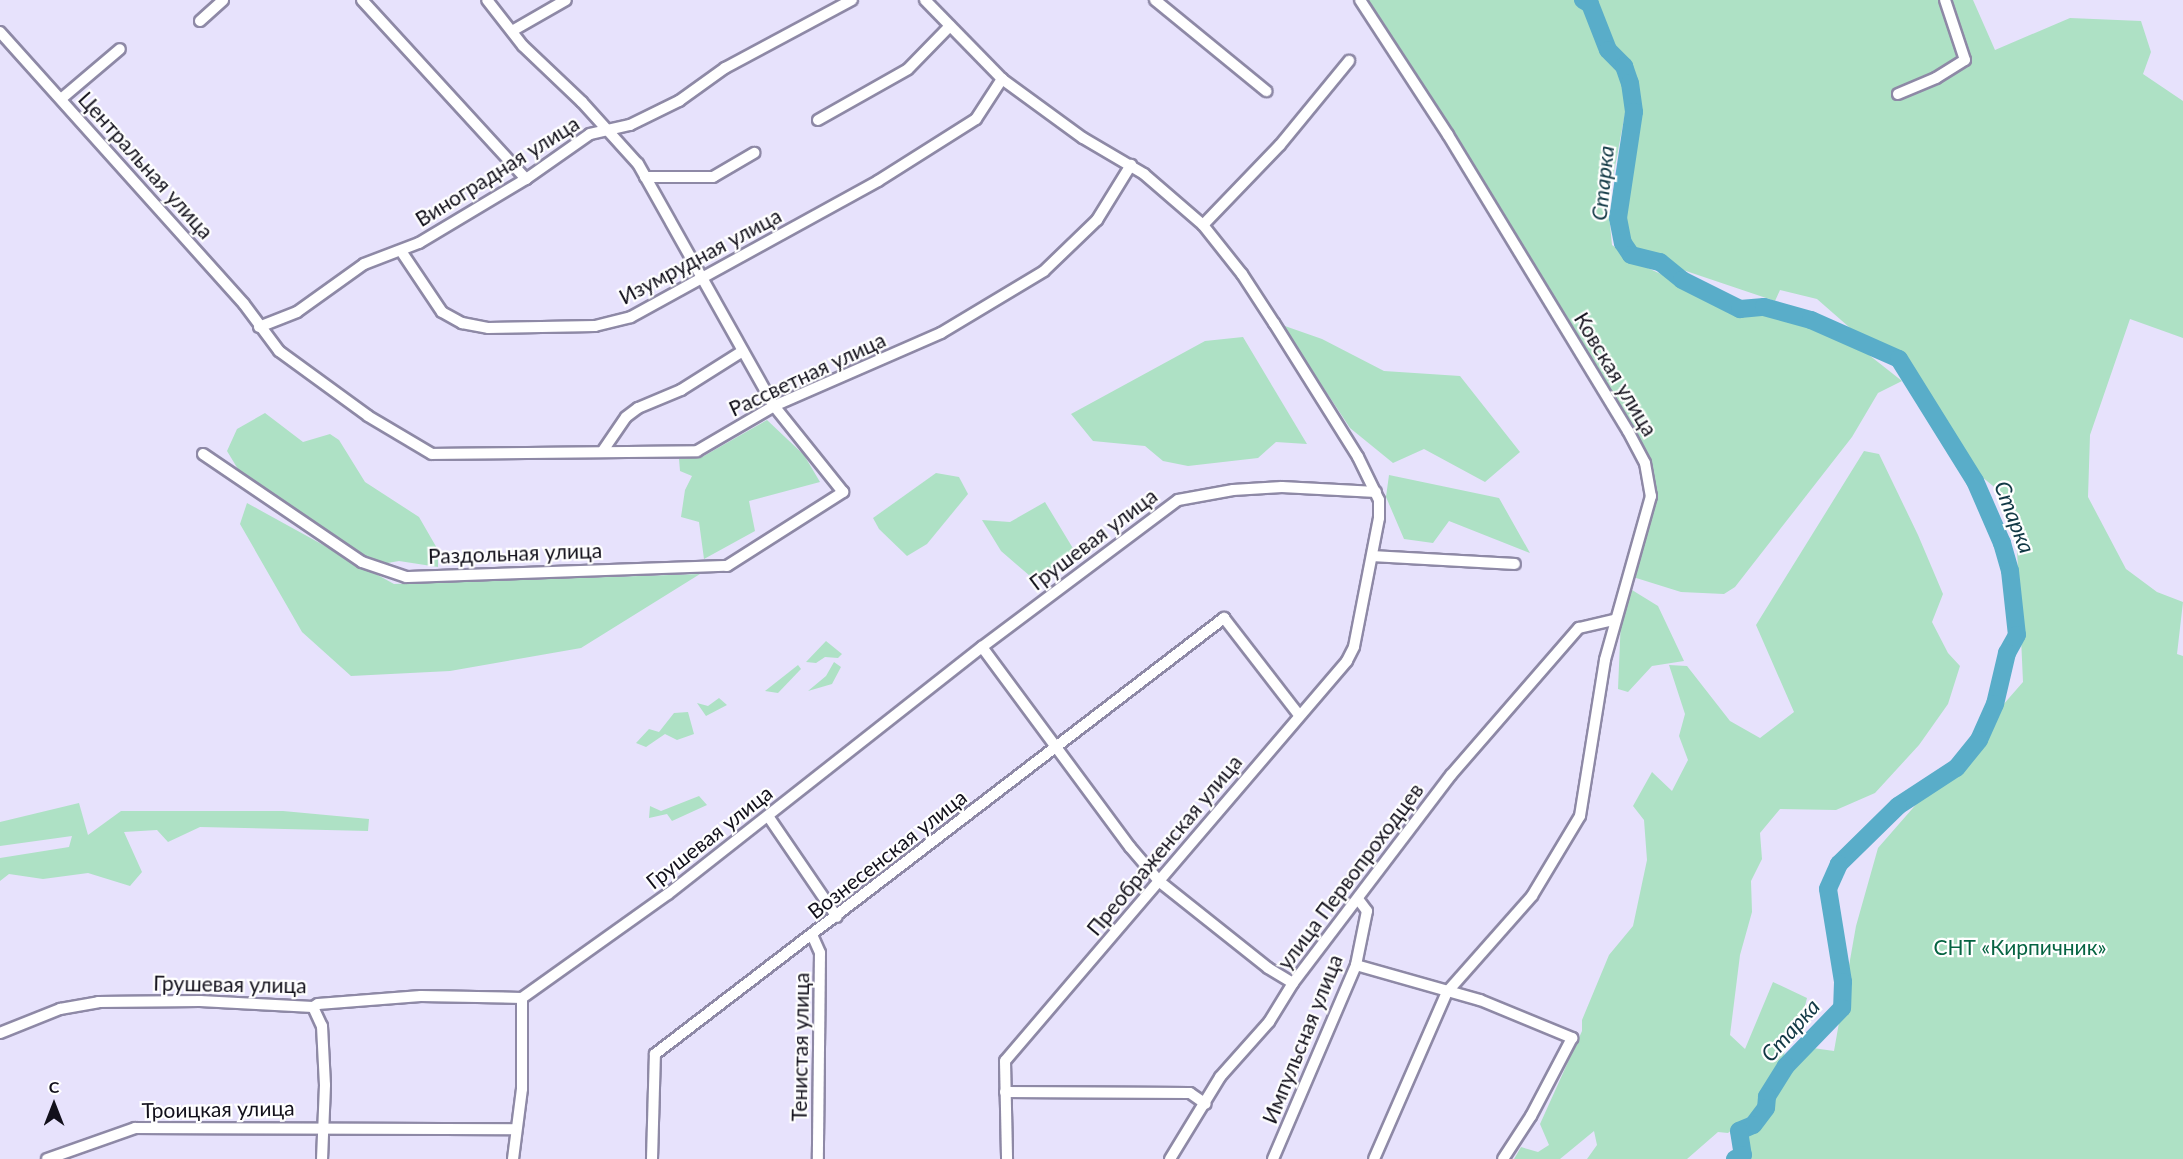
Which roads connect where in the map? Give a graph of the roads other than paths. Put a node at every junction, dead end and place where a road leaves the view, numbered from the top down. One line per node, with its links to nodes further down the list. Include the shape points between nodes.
1 (223, 0): 10 (street)
2 (362, 0): 25 (street)
3 (487, 0): 12 (street)
4 (566, 0): 12 (street)
5 (852, 0): 21 (street, Виноградная улица, via 725,68 679,102 630,124)
6 (925, 0): 11 (street)
7 (1155, 0): 17 (street)
8 (1360, 0): 37 (street, Ковская улица, via 1448,135 1645,463 1651,496)
9 (1945, 0): 18 (street, via 1965,60)
10 (200, 21)
11 (950, 26): 16 (street); 20 (street, via 908,69)
12 (512, 31): 21 (street)
13 (0, 32): 19 (street, Центральная улица)
14 (120, 50): 19 (street)
15 (1349, 61): 26 (street, via 1280,145)
16 (1002, 79): 23 (street, via 1038,107); 28 (street, Изумрудная улица, via 976,118 878,181)
17 (1266, 91)
18 (1898, 94)
19 (61, 99): 29 (street, Центральная улица, via 244,304)
20 (818, 120)
21 (606, 129): 24 (street); 25 (street, Виноградная улица, via 590,134)
22 (754, 153): 24 (street, via 713,177)
23 (1131, 165): 26 (street); 31 (street, Рассветная улица, via 1097,220 1044,271 940,333)
24 (645, 177): 28 (street)
25 (526, 179): 27 (street, Виноградная улица)
26 (1203, 225): 34 (street, via 1274,324)
27 (400, 251): 28 (street, Изумрудная улица, via 442,312 462,323 488,328 596,326 631,317); 29 (street, Виноградная улица, via 364,264 297,312)
28 (702, 280): 30 (street)
29 (259, 327): 32 (street, Рассветная улица, via 291,362 432,454)
30 (743, 351): 31 (street); 32 (street, via 681,390 638,408 626,417)
31 (774, 406): 32 (street, Рассветная улица, via 698,451); 33 (street, Раздольная улица, via 843,492 727,566 406,576 362,562)
32 (602, 452)
33 (202, 454)
34 (1376, 492): 35 (street, Преображенская улица, via 1379,518); 38 (street, Грушевая улица, via 1282,487 1233,490 1178,500)
35 (1372, 556): 36 (street); 39 (street, Преображенская улица, via 1354,647 1347,661)
36 (1515, 564)
37 (1614, 620): 43 (street, улица Первопроходцев, via 1579,628 1451,775); 48 (street, Ковская улица, via 1580,816 1532,896)
38 (982, 647): 40 (street); 41 (street, Грушевая улица)
39 (1299, 715): 40 (street, Вознесенская улица, via 1224,618); 42 (street, Преображенская улица)
40 (1056, 747): 42 (street); 44 (street, Вознесенская улица)
41 (768, 816): 44 (street); 49 (street, Грушевая улица)
42 (1160, 882): 47 (street, via 1268,968); 52 (street, Преображенская улица, via 1005,1061)
43 (1358, 899): 46 (street, Импульсная улица, via 1367,911); 47 (street, улица Первопроходцев)
44 (837, 917): 45 (street, Вознесенская улица)
45 (813, 937): 59 (street, Вознесенская улица, via 655,1054); 60 (street, Тенистая улица, via 820,953)
46 (1356, 965): 48 (street); 63 (street, Импульсная улица)
47 (1293, 983): 53 (street, улица Первопроходцев, via 1269,1022 1220,1077)
48 (1447, 992): 64 (street); 65 (street, via 1480,1000 1572,1038 1531,1116)
49 (522, 999): 50 (street, Грушевая улица, via 421,996); 55 (street, via 522,1089)
50 (313, 1007): 51 (street, Грушевая улица, via 200,1000 98,1002 60,1009); 54 (street, via 322,1026)
51 (0, 1033)
52 (1005, 1092): 53 (street, via 1190,1093); 61 (street, Преображенская улица)
53 (1206, 1104): 62 (street, улица Первопроходцев)
54 (322, 1129): 55 (street, Троицкая улица); 56 (street, Троицкая улица, via 135,1128); 57 (street)
55 (516, 1129): 58 (street)
56 (47, 1159)
57 (322, 1159)
58 (513, 1159)
59 (652, 1159)
60 (818, 1159)
61 (1007, 1159)
62 (1170, 1159)
63 (1273, 1159)
64 (1374, 1159)
65 (1503, 1159)

